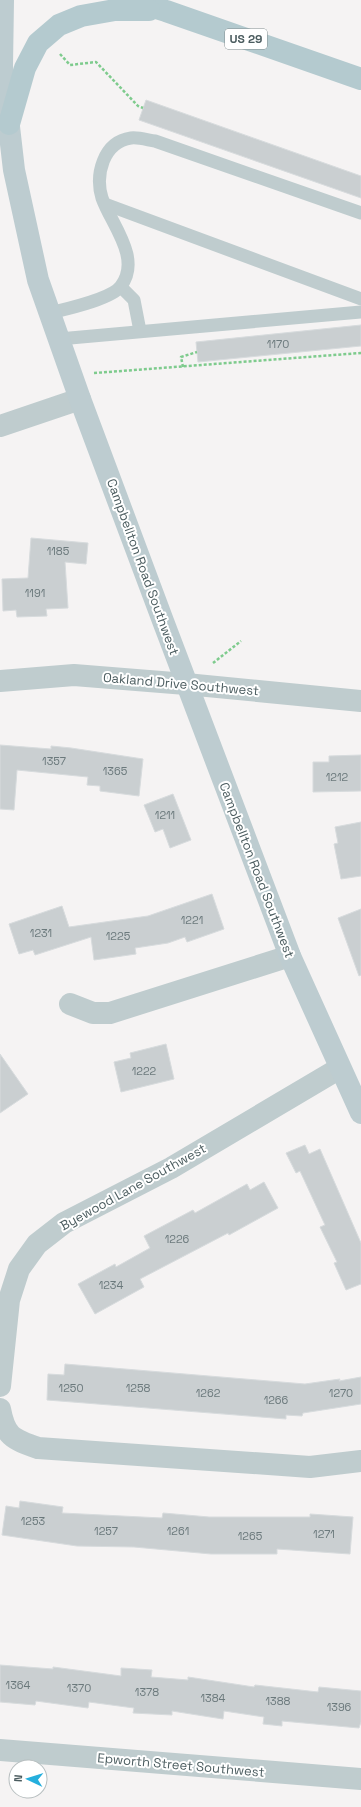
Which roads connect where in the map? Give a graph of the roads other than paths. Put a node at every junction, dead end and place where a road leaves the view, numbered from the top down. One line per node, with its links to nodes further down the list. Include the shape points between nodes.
1 (3, 0): 5 (main road, Campbellton Road Southwest)
2 (130, 0): 3 (main road, US 29)
3 (166, 11): 4 (main road, US 29); 5 (main road, via 115,10 81,16 59,25 38,43)
4 (361, 79)
5 (4, 115): 6 (main road, Campbellton Road Southwest)
6 (7, 171): 12 (main road, Campbellton Road Southwest)
7 (105, 204): 8 (lane, via 99,179 104,158 113,144 131,138 155,141); 9 (lane, via 127,250 127,270); 10 (lane)
8 (361, 213)
9 (121, 287): 12 (lane, via 107,296); 13 (lane, via 134,300)
10 (361, 299)
11 (361, 312): 13 (lane)
12 (50, 313): 14 (main road, Campbellton Road Southwest)
13 (140, 331): 14 (lane)
14 (59, 339): 15 (main road, Campbellton Road Southwest)
15 (80, 399): 16 (street); 18 (main road, Campbellton Road Southwest)
16 (0, 426)
17 (0, 681): 18 (street, Oakland Drive Southwest, via 74,676)
18 (186, 684): 19 (street, Oakland Drive Southwest); 20 (main road, Campbellton Road Southwest)
19 (361, 701)
20 (290, 956): 21 (street, via 110,1013 93,1013); 22 (main road, Campbellton Road Southwest)
21 (70, 1004)
22 (340, 1068): 23 (main road, Campbellton Road Southwest); 24 (street, Byewood Lane Southwest, via 171,1168 64,1222 37,1244 20,1269 9,1300)
23 (361, 1114)
24 (0, 1386)
25 (0, 1409): 26 (street, via 3,1425 17,1441 38,1448 310,1467)
26 (361, 1461)
27 (0, 1750): 28 (street, Epworth Street Southwest)
28 (361, 1779)

